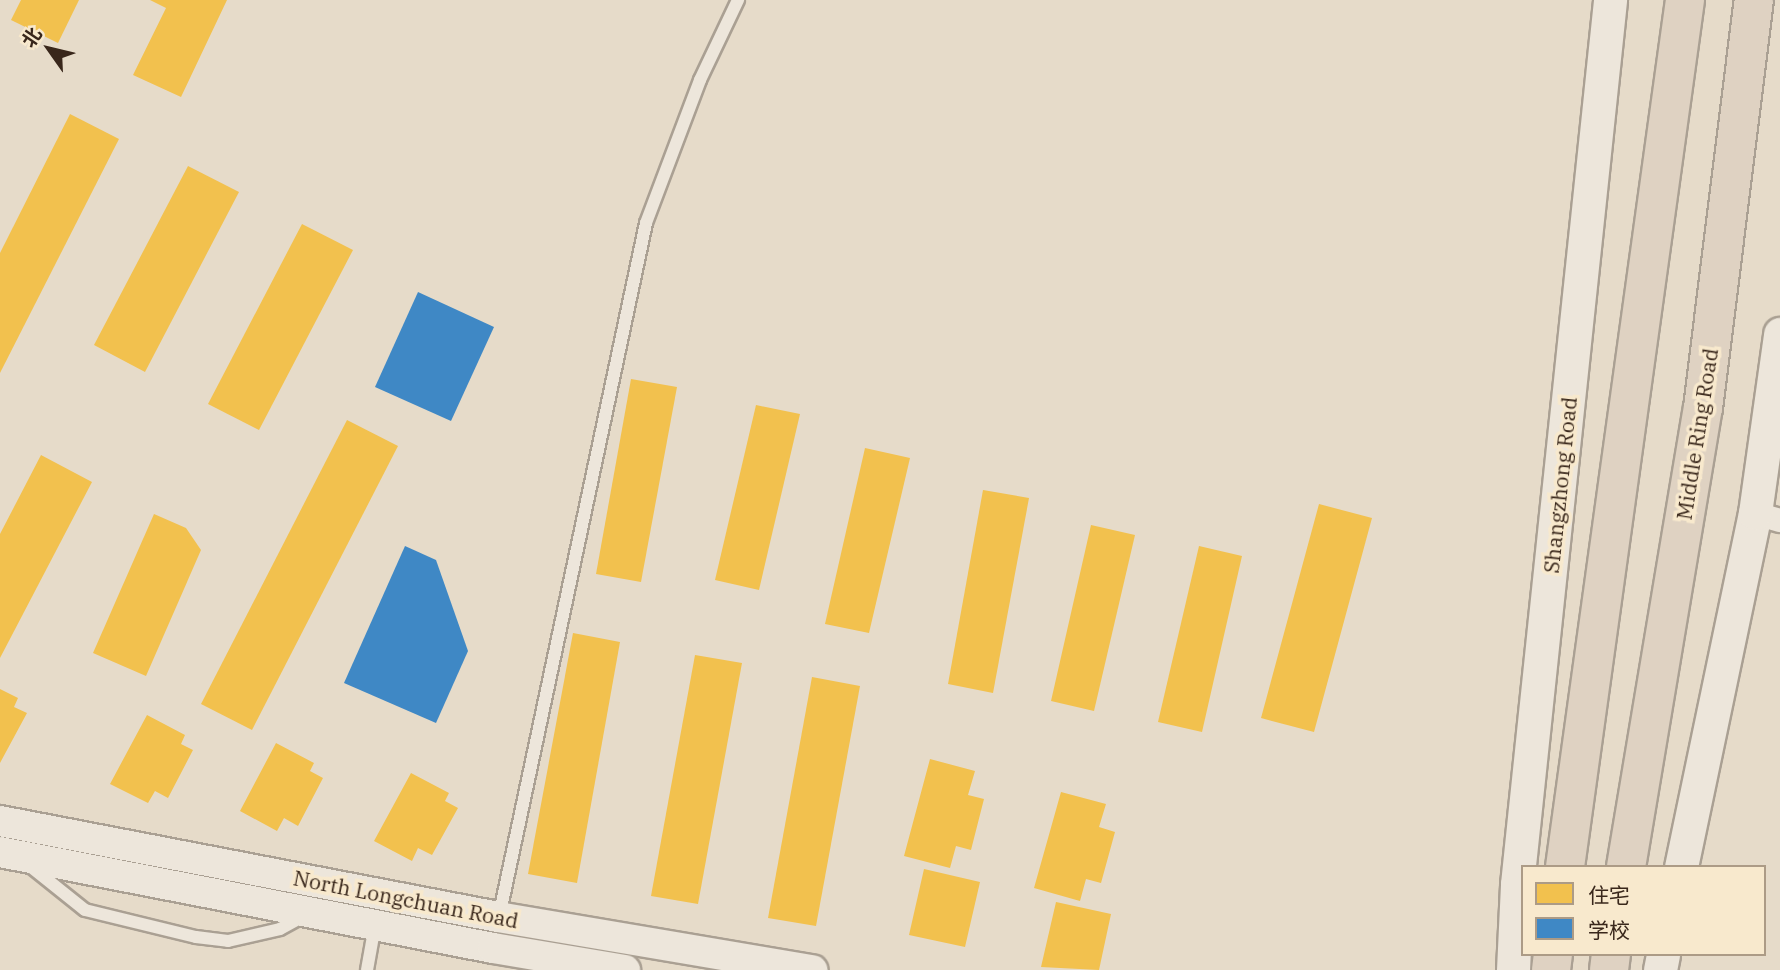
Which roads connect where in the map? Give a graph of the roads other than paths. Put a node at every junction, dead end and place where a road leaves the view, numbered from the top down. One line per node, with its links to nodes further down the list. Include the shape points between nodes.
1 (738, 0): 13 (lane, via 700,80 646,223)
2 (1610, 0): 18 (main road, Shangzhong Road, via 1517,884)
3 (1754, 0): 10 (highway, Middle Ring Road, via 1703,408)
4 (1683, 7): 9 (highway)
5 (1780, 334): 6 (main road)
6 (1768, 517): 11 (main road)
7 (0, 821): 13 (street, North Longchuan Road)
8 (8, 853): 12 (street, North Longchuan Road); 12 (lane, via 85,910 195,937 228,941 280,929)
9 (1565, 865)
10 (1626, 865)
11 (1681, 865)
12 (311, 912): 14 (street, North Longchuan Road)
13 (498, 917): 17 (street, North Longchuan Road)
14 (375, 924): 15 (lane); 16 (street, North Longchuan Road)
15 (367, 970)
16 (625, 970)
17 (813, 970)
18 (1513, 970)

